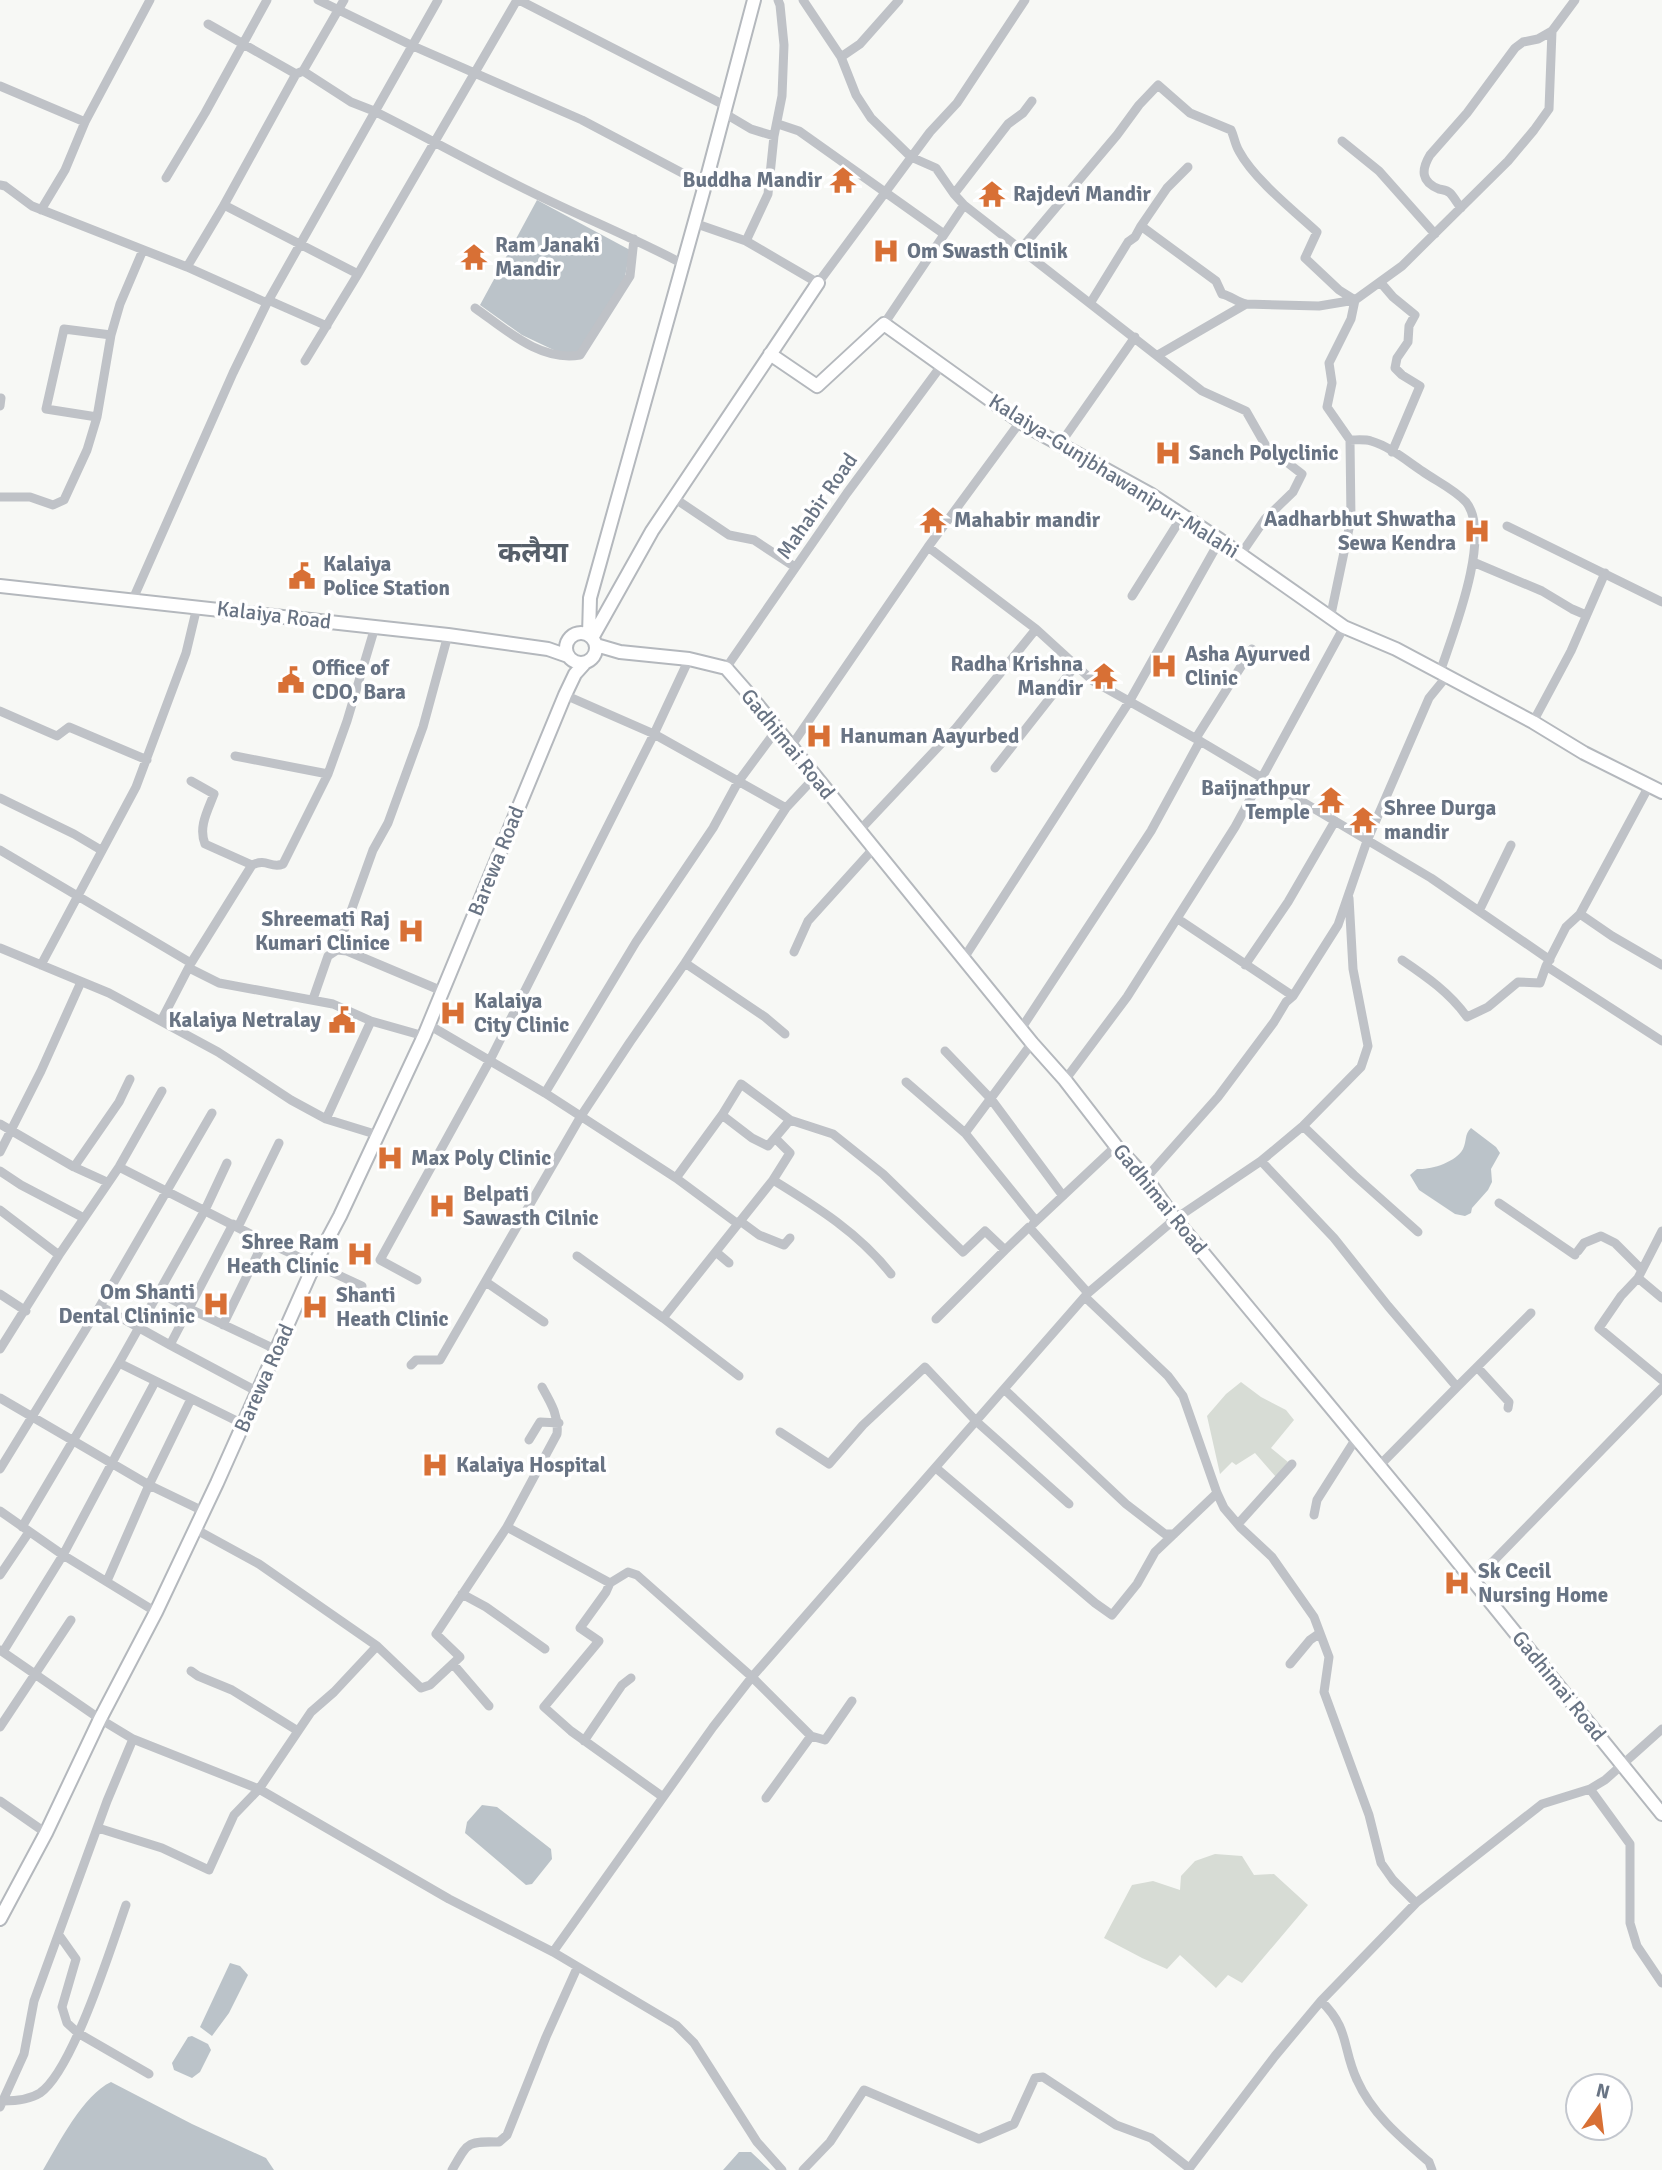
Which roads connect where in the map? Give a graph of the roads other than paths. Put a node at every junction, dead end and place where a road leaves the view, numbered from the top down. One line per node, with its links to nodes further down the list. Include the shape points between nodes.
1 (150, 0): 25 (street)
2 (267, 0): 16 (street)
3 (318, 0): 13 (street)
4 (344, 0): 13 (street)
5 (438, 0): 17 (street)
6 (518, 0): 20 (street); 23 (street)
7 (754, 0): 23 (street)
8 (778, 0): 26 (street, via 784,46)
9 (803, 0): 18 (street)
10 (899, 0): 18 (street, via 860,44)
11 (1025, 0): 30 (street, via 957,103)
12 (1575, 0): 15 (street)
13 (338, 10): 17 (street); 19 (street)
14 (208, 24): 16 (street)
15 (1552, 32): 39 (street, via 1549,109 1508,161); 39 (street, via 1515,48 1424,166 1430,182 1450,192)
16 (242, 43): 19 (street); 32 (street)
17 (413, 46): 20 (street); 24 (street)
18 (841, 57): 30 (street, via 871,118)
19 (299, 73): 24 (street); 37 (street)
20 (474, 73): 29 (street); 34 (street, via 582,120)
21 (0, 86): 25 (street)
22 (1032, 101): 36 (street, via 1008,124)
23 (725, 109): 27 (street, via 751,129); 34 (street)
24 (374, 111): 29 (street); 47 (street)
25 (85, 122): 40 (street, via 65,170)
26 (778, 124): 27 (street); 35 (street, via 799,131)
27 (774, 136): 46 (street, via 768,194)
28 (1342, 141): 44 (street, via 1379,171)
29 (434, 142): 45 (street); 52 (street)
30 (911, 157): 35 (street); 36 (street, via 936,168)
31 (1188, 167): 42 (street)
32 (166, 178)
33 (0, 184): 40 (street)
34 (705, 185): 41 (street)
35 (886, 193): 43 (street); 53 (street)
36 (954, 194): 38 (street)
37 (224, 205): 47 (street); 51 (street)
38 (964, 205): 43 (street); 49 (street)
39 (1461, 208): 44 (street)
40 (41, 210): 48 (street)
41 (694, 223): 46 (street); 50 (street)
42 (1141, 226): 57 (street); 58 (street, via 1216,281 1222,294)
43 (944, 234): 60 (street)
44 (1435, 234): 54 (street)
45 (634, 239): 50 (street); 59 (street, via 630,276 580,355 551,355)
46 (746, 241): 53 (street)
47 (300, 246): 52 (street); 56 (street)
48 (143, 250): 51 (street); 62 (street)
49 (1020, 250): 55 (street, via 1158,85 1190,113 1231,130 1239,151 1257,175 1317,232 1305,258); 57 (street)
50 (683, 264): 94 (street, via 590,598)
51 (187, 267): 56 (street)
52 (358, 274): 61 (street)
53 (818, 283): 64 (street)
54 (1381, 283): 55 (street); 72 (street, via 1415,315 1395,368 1420,386)
55 (1355, 300): 58 (street, via 1319,306); 70 (street, via 1351,319 1329,363 1332,383 1327,407)
56 (267, 302): 61 (street); 85 (street)
57 (1091, 302): 63 (street)
58 (1246, 304): 65 (street)
59 (475, 308)
60 (884, 324): 64 (street, via 817,386); 67 (street, Kalaiya-Gunjbhawanipur-Malahi)
61 (327, 326): 66 (street)
62 (111, 335): 68 (street); 68 (street, via 64,329 46,409)
63 (1135, 337): 65 (street); 71 (street)
64 (770, 355): 74 (street)
65 (1158, 355): 79 (street, via 1202,391 1247,411 1266,446 1302,474 1293,492 1265,519)
66 (306, 361)
67 (941, 366): 69 (street, Kalaiya-Gunjbhawanipur-Malahi); 81 (street, Mahabir Road)
68 (97, 417): 73 (street, via 64,500 53,505 30,497)
69 (1020, 422): 71 (street, Kalaiya-Gunjbhawanipur-Malahi); 78 (street)
70 (1350, 440): 72 (street, via 1371,441); 89 (street, via 1351,519)
71 (1060, 444): 75 (street, Kalaiya-Gunjbhawanipur-Malahi)
72 (1392, 452): 80 (street, via 1467,504 1475,528)
73 (0, 496)
74 (674, 498): 81 (street, via 729,535 754,540); 94 (street)
75 (1183, 515): 77 (street, Kalaiya-Gunjbhawanipur-Malahi); 84 (street)
76 (1507, 526): 82 (street)
77 (1220, 540): 79 (street, Kalaiya-Gunjbhawanipur-Malahi); 103 (street)
78 (928, 547): 92 (street); 109 (street)
79 (1241, 554): 89 (street, Kalaiya-Gunjbhawanipur-Malahi)
80 (1473, 562): 88 (street); 101 (street)
81 (795, 567): 99 (street, Mahabir Road)
82 (1605, 573): 86 (street); 88 (street)
83 (0, 586): 85 (street, Kalaiya Road)
84 (1132, 596)
85 (133, 599): 87 (street, Kalaiya Road)
86 (1662, 602)
87 (197, 607): 90 (street, Kalaiya Road); 111 (street, via 186,653)
88 (1586, 615): 105 (street)
89 (1330, 618): 91 (street, Kalaiya-Gunjbhawanipur-Malahi)
90 (375, 627): 93 (street, Kalaiya Road); 113 (street)
91 (1344, 627): 101 (street, Kalaiya-Gunjbhawanipur-Malahi); 115 (street)
92 (1036, 629): 98 (street); 123 (street, via 956,728)
93 (448, 635): 96 (street, Kalaiya Road); 136 (street, via 423,727)
94 (589, 645): 96 (street, via 572,636); 96 (street, Kalaiya Road, via 576,663); 97 (street, Gadhimai Road); 100 (street, Barewa Road)
95 (1252, 649): 108 (street)
96 (568, 652): 100 (street)
97 (689, 659): 99 (street, Gadhimai Road); 107 (street)
98 (1076, 665): 103 (street); 112 (street)
99 (726, 668): 106 (street, Gadhimai Road)
100 (575, 674): 102 (street, Barewa Road)
101 (1443, 674): 105 (street, Kalaiya-Gunjbhawanipur-Malahi); 124 (street)
102 (565, 695): 107 (street); 147 (street, Barewa Road)
103 (1129, 702): 108 (street); 138 (street)
104 (0, 711): 111 (street, via 57,736 69,727)
105 (1533, 722): 118 (street, Kalaiya-Gunjbhawanipur-Malahi)
106 (778, 728): 109 (street, Gadhimai Road); 117 (street)
107 (653, 734): 117 (street); 158 (street)
108 (1198, 740): 115 (street); 152 (street, via 1151,831)
109 (792, 745): 114 (street, Gadhimai Road)
110 (235, 756): 113 (street)
111 (147, 760): 128 (street)
112 (995, 768)
113 (328, 774): 129 (street, via 283,864 260,861)
114 (815, 778): 121 (street); 123 (street, Gadhimai Road)
115 (1263, 778): 122 (street); 134 (street)
116 (191, 781): 129 (street, via 214,794 201,835 205,844)
117 (738, 782): 121 (street); 163 (street)
118 (1649, 786): 119 (street, Kalaiya-Gunjbhawanipur-Malahi); 133 (street)
119 (1662, 792)
120 (0, 798): 128 (street)
121 (786, 808): 140 (street)
122 (1335, 821): 124 (street); 143 (street)
123 (859, 831): 126 (street, Gadhimai Road)
124 (1367, 841): 131 (street); 132 (street)
125 (1511, 845): 132 (street)
126 (874, 848): 137 (street, via 808,921); 138 (street, Gadhimai Road)
127 (0, 850): 130 (street)
128 (101, 850): 130 (street)
129 (252, 865): 145 (street)
130 (78, 894): 142 (street); 145 (street)
131 (1349, 898): 148 (street, via 1338,925); 171 (street, via 1353,969 1368,1046 1361,1067)
132 (1479, 911): 141 (street)
133 (1580, 914): 141 (street, via 1566,927); 144 (street)
134 (1178, 919): 143 (street); 160 (street, via 1127,998)
135 (0, 948): 142 (street)
136 (337, 950): 147 (street); 149 (street, via 328,956)
137 (794, 952)
138 (964, 958): 152 (street, Gadhimai Road)
139 (1402, 960): 141 (street, via 1445,991 1467,1017 1488,1007 1518,982 1540,983)
140 (685, 963): 154 (street); 167 (street)
141 (1548, 963): 155 (street)
142 (41, 965): 146 (street)
143 (1245, 965): 148 (street)
144 (1662, 965)
145 (190, 966): 149 (street, via 219,983); 150 (street)
146 (81, 982): 150 (street); 172 (street)
147 (442, 991): 153 (street, Barewa Road)
148 (1293, 996): 185 (street, via 1218,1097)
149 (313, 999): 151 (street)
150 (161, 1021): 168 (street)
151 (371, 1021): 153 (street); 168 (street)
152 (1021, 1029): 156 (street, Gadhimai Road)
153 (426, 1031): 158 (street); 174 (street, Barewa Road)
154 (785, 1034)
155 (1662, 1041)
156 (1032, 1043): 160 (street, Gadhimai Road); 164 (street)
157 (945, 1051): 164 (street)
158 (489, 1062): 163 (street); 210 (street, via 380,1260)
159 (130, 1079): 181 (street)
160 (1065, 1080): 177 (street, Gadhimai Road)
161 (906, 1082): 173 (street)
162 (162, 1091): 182 (street)
163 (545, 1093): 167 (street)
164 (991, 1100): 173 (street); 189 (street)
165 (212, 1113): 188 (street)
166 (722, 1115): 169 (street, via 741,1084); 175 (street, via 768,1146); 184 (street)
167 (581, 1116): 184 (street); 211 (street)
168 (326, 1119): 174 (street)
169 (790, 1120): 175 (street); 202 (street, via 833,1134 883,1174 963,1252 985,1231)
170 (0, 1124): 172 (street)
171 (1303, 1126): 179 (street); 199 (street)
172 (10, 1131): 178 (street); 181 (street)
173 (965, 1133): 196 (street)
174 (378, 1135): 206 (street, Barewa Road)
175 (775, 1138): 186 (street, via 790,1153)
176 (279, 1143): 197 (street)
177 (1116, 1146): 185 (street, Gadhimai Road); 189 (street)
178 (0, 1152)
179 (1261, 1161): 194 (street); 235 (street, via 1334,1238)
180 (227, 1163): 192 (street)
181 (74, 1167): 187 (street)
182 (118, 1167): 187 (street); 188 (street)
183 (0, 1171): 193 (street)
184 (676, 1178): 195 (street)
185 (1146, 1178): 194 (street, Gadhimai Road)
186 (773, 1180): 195 (street); 208 (street, via 842,1224)
187 (107, 1182): 193 (street)
188 (167, 1192): 192 (street); 217 (street)
189 (1063, 1196): 196 (street)
190 (1499, 1203): 209 (street, via 1576,1253 1584,1243 1601,1236 1615,1242)
191 (0, 1210): 204 (street)
192 (205, 1210): 197 (street); 213 (street)
193 (84, 1218): 204 (street)
194 (1175, 1219): 215 (street); 248 (street, Gadhimai Road)
195 (739, 1223): 200 (street, via 784,1245); 203 (street)
196 (1032, 1224): 202 (street); 215 (street)
197 (236, 1226): 201 (street); 218 (street)
198 (1662, 1231): 209 (street)
199 (1418, 1232)
200 (790, 1238)
201 (264, 1241): 206 (street); 224 (street)
202 (1005, 1250): 222 (street)
203 (716, 1252): 207 (street); 221 (street)
204 (59, 1255): 219 (street)
205 (577, 1256): 221 (street)
206 (315, 1263): 212 (street); 228 (street, Barewa Road)
207 (729, 1263)
208 (891, 1274)
209 (1640, 1274): 216 (street); 233 (street, via 1599,1328)
210 (417, 1280)
211 (486, 1282): 223 (street); 230 (street, via 440,1360 416,1360)
212 (362, 1286)
213 (158, 1292): 218 (street); 225 (street)
214 (0, 1294): 219 (street)
215 (1086, 1295): 238 (street); 257 (street, via 1183,1396)
216 (1662, 1298)
217 (100, 1306): 225 (street); 243 (street)
218 (188, 1308): 224 (street); 226 (street)
219 (26, 1311): 227 (street)
220 (1531, 1313): 231 (street)
221 (663, 1318): 232 (street)
222 (936, 1319)
223 (544, 1321)
224 (223, 1325): 228 (street)
225 (137, 1328): 226 (street); 229 (street)
226 (170, 1345): 239 (street)
227 (0, 1349)
228 (277, 1350): 239 (street, Barewa Road)
229 (119, 1363): 234 (street); 249 (street)
230 (411, 1365)
231 (1477, 1367): 235 (street); 242 (street, via 1509,1402)
232 (739, 1376)
233 (1662, 1380)
234 (155, 1382): 241 (street); 251 (street)
235 (1457, 1387): 253 (street)
236 (542, 1388): 245 (street)
237 (1662, 1388): 270 (street)
238 (1005, 1390): 244 (street); 266 (street, via 1126,1504 1165,1534)
239 (258, 1392): 246 (street, Barewa Road)
240 (0, 1398): 243 (street)
241 (191, 1399): 246 (street); 256 (street)
242 (1507, 1408)
243 (32, 1418): 249 (street); 255 (street)
244 (977, 1422): 247 (street, via 925,1367 829,1464); 254 (street); 258 (street)
245 (559, 1423): 250 (street, via 540,1422); 263 (street, via 558,1434)
246 (243, 1424): 260 (street, Barewa Road)
247 (780, 1432)
248 (1357, 1437): 253 (street, Gadhimai Road); 261 (street, via 1317,1500)
249 (73, 1439): 251 (street); 264 (street)
250 (529, 1440)
251 (113, 1463): 256 (street); 267 (street)
252 (1292, 1464): 262 (street)
253 (1380, 1465): 270 (street, Gadhimai Road)
254 (936, 1468): 266 (street, via 1112,1615 1155,1552); 283 (street)
255 (0, 1469)
256 (149, 1485): 260 (street); 269 (street)
257 (1217, 1493): 262 (street); 266 (street)
258 (1069, 1504)
259 (0, 1511): 264 (street)
260 (203, 1511): 265 (street, Barewa Road)
261 (1314, 1515)
262 (1238, 1524): 275 (street, via 1272,1557)
263 (507, 1527): 271 (street); 272 (street)
264 (26, 1529): 267 (street); 268 (street)
265 (195, 1529): 273 (street, Barewa Road); 276 (street, via 260,1564)
266 (1174, 1534)
267 (63, 1555): 269 (street); 278 (street)
268 (0, 1575)
269 (107, 1581): 273 (street)
270 (1474, 1581): 294 (street, Gadhimai Road)
271 (610, 1583): 283 (street, via 628,1572 637,1575); 293 (street, via 580,1628 599,1642 544,1707)
272 (462, 1594): 277 (street); 279 (street, via 436,1634 460,1657)
273 (156, 1612): 287 (street, Barewa Road)
274 (71, 1620): 282 (street)
275 (1320, 1633): 280 (street); 303 (street, via 1329,1657 1324,1692 1369,1815 1381,1863)
276 (377, 1646): 279 (street, via 421,1688); 290 (street)
277 (545, 1649)
278 (1, 1651): 282 (street)
279 (453, 1664): 286 (street)
280 (1290, 1664)
281 (191, 1671): 290 (street)
282 (36, 1674): 287 (street); 288 (street)
283 (752, 1677): 291 (street); 297 (street)
284 (631, 1678): 293 (street)
285 (852, 1701): 291 (street, via 825,1740)
286 (489, 1706)
287 (100, 1719): 292 (street); 302 (street, Barewa Road)
288 (0, 1727)
289 (1662, 1729): 294 (street)
290 (298, 1731): 295 (street)
291 (811, 1736): 298 (street)
292 (133, 1739): 295 (street); 301 (street)
293 (584, 1741): 297 (street)
294 (1623, 1765): 296 (street); 300 (street, Gadhimai Road)
295 (259, 1789): 301 (street, via 234,1815 209,1870 162,1848); 307 (street, via 449,1899)
296 (1590, 1789): 303 (street, via 1542,1804); 309 (street, via 1630,1844 1630,1923 1637,1946)
297 (663, 1797): 307 (street)
298 (766, 1798)
299 (0, 1801): 302 (street)
300 (1662, 1814)
301 (98, 1828): 306 (street)
302 (46, 1832): 305 (street, Barewa Road)
303 (1416, 1903): 310 (street)
304 (126, 1905): 311 (street)
305 (0, 1919)
306 (59, 1935): 311 (street, via 76,1959 62,2007 67,2023); 313 (street, via 34,2001 24,2054)
307 (553, 1952): 308 (street)
308 (577, 1968): 315 (street, via 507,2135 499,2142 475,2141); 316 (street, via 676,2025 694,2043 757,2143)
309 (1662, 1983)
310 (1321, 2001): 314 (street); 318 (street, via 1335,2015 1356,2078 1375,2112)
311 (78, 2033): 312 (street); 313 (street, via 39,2094)
312 (149, 2074)
313 (1, 2104)
314 (1189, 2169): 317 (street, via 1151,2138 1116,2125 1043,2077 1035,2078 1014,2124 979,2139 864,2090 830,2142)
315 (452, 2170)
316 (782, 2170)
317 (803, 2170)
318 (1432, 2170)

